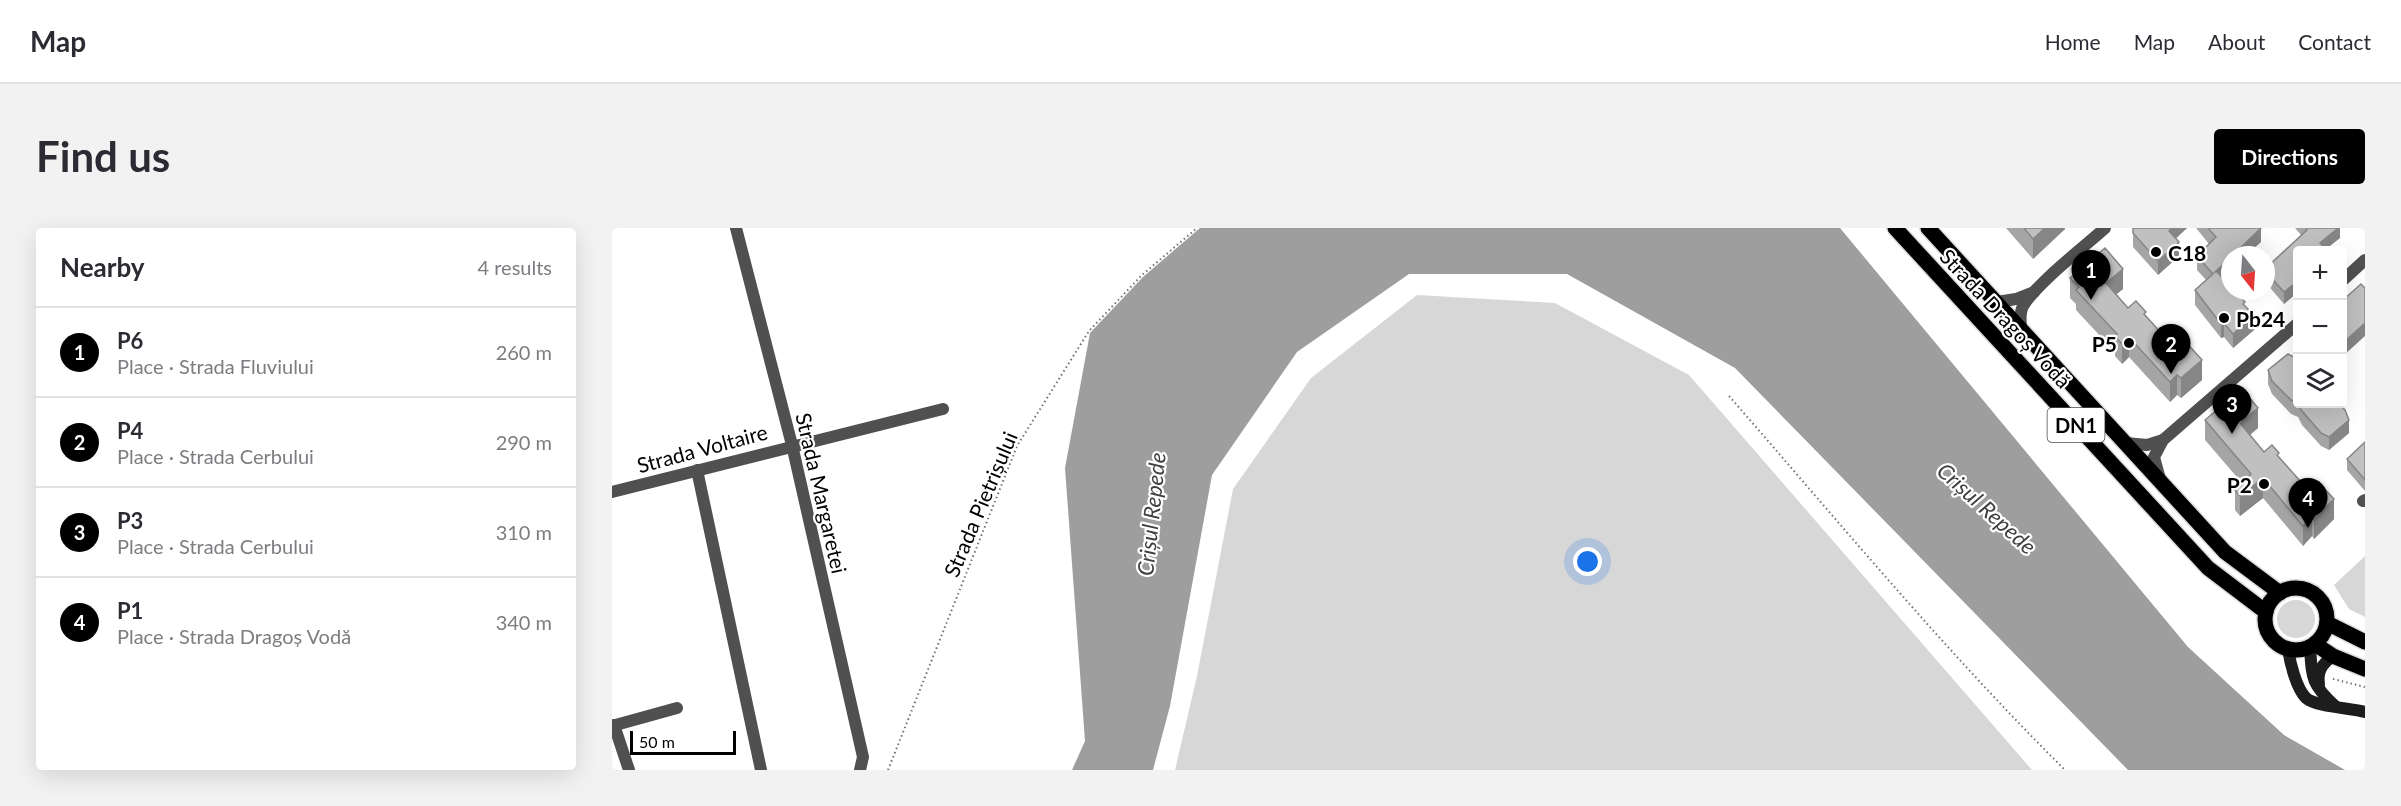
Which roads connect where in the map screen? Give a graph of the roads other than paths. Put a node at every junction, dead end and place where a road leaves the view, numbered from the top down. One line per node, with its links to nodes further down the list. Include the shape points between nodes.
1 (736, 228): 14 (street, Strada Margaretei)
2 (1895, 228): 19 (main road, Strada Dragoș Vodă / DN1, via 2208,568)
3 (1929, 228): 8 (main road, Strada Dragoș Vodă / DN1)
4 (2105, 228): 7 (street)
5 (2365, 260): 6 (street)
6 (2347, 277)
7 (2035, 291): 8 (street); 10 (street, via 2022,308)
8 (1997, 302): 10 (main road, Strada Dragoș Vodă / DN1)
9 (2293, 327): 12 (street)
10 (2021, 329): 13 (main road, Strada Dragoș Vodă / DN1)
11 (943, 409): 14 (street, Strada Voltaire)
12 (2163, 440): 13 (street, via 2147,445); 16 (street, via 2154,457)
13 (2126, 443): 16 (main road, Strada Dragoș Vodă / DN1)
14 (792, 445): 15 (street, Strada Voltaire); 31 (street, Strada Margaretei, via 863,757)
15 (697, 470): 17 (street, Strada Voltaire); 33 (street)
16 (2161, 482): 18 (main road, Strada Dragoș Vodă / DN1, via 2225,552)
17 (612, 492)
18 (2280, 593): 19 (main road); 20 (main road, via 2299,588 2317,596 2327,613)
19 (2266, 612): 23 (main road, via 2267,631)
20 (2327, 622): 21 (main road); 22 (main road, via 2324,634)
21 (2365, 642)
22 (2312, 646): 23 (main road); 24 (main road); 26 (main road, via 2312,678)
23 (2288, 649): 27 (main road, via 2291,668 2306,698)
24 (2333, 656): 25 (main road); 26 (main road, via 2323,664 2319,675)
25 (2365, 669)
26 (2320, 692): 27 (main road)
27 (2336, 706): 29 (main road)
28 (677, 708): 30 (street)
29 (2365, 712)
30 (613, 725): 32 (street)
31 (861, 769)
32 (629, 770)
33 (761, 770)

